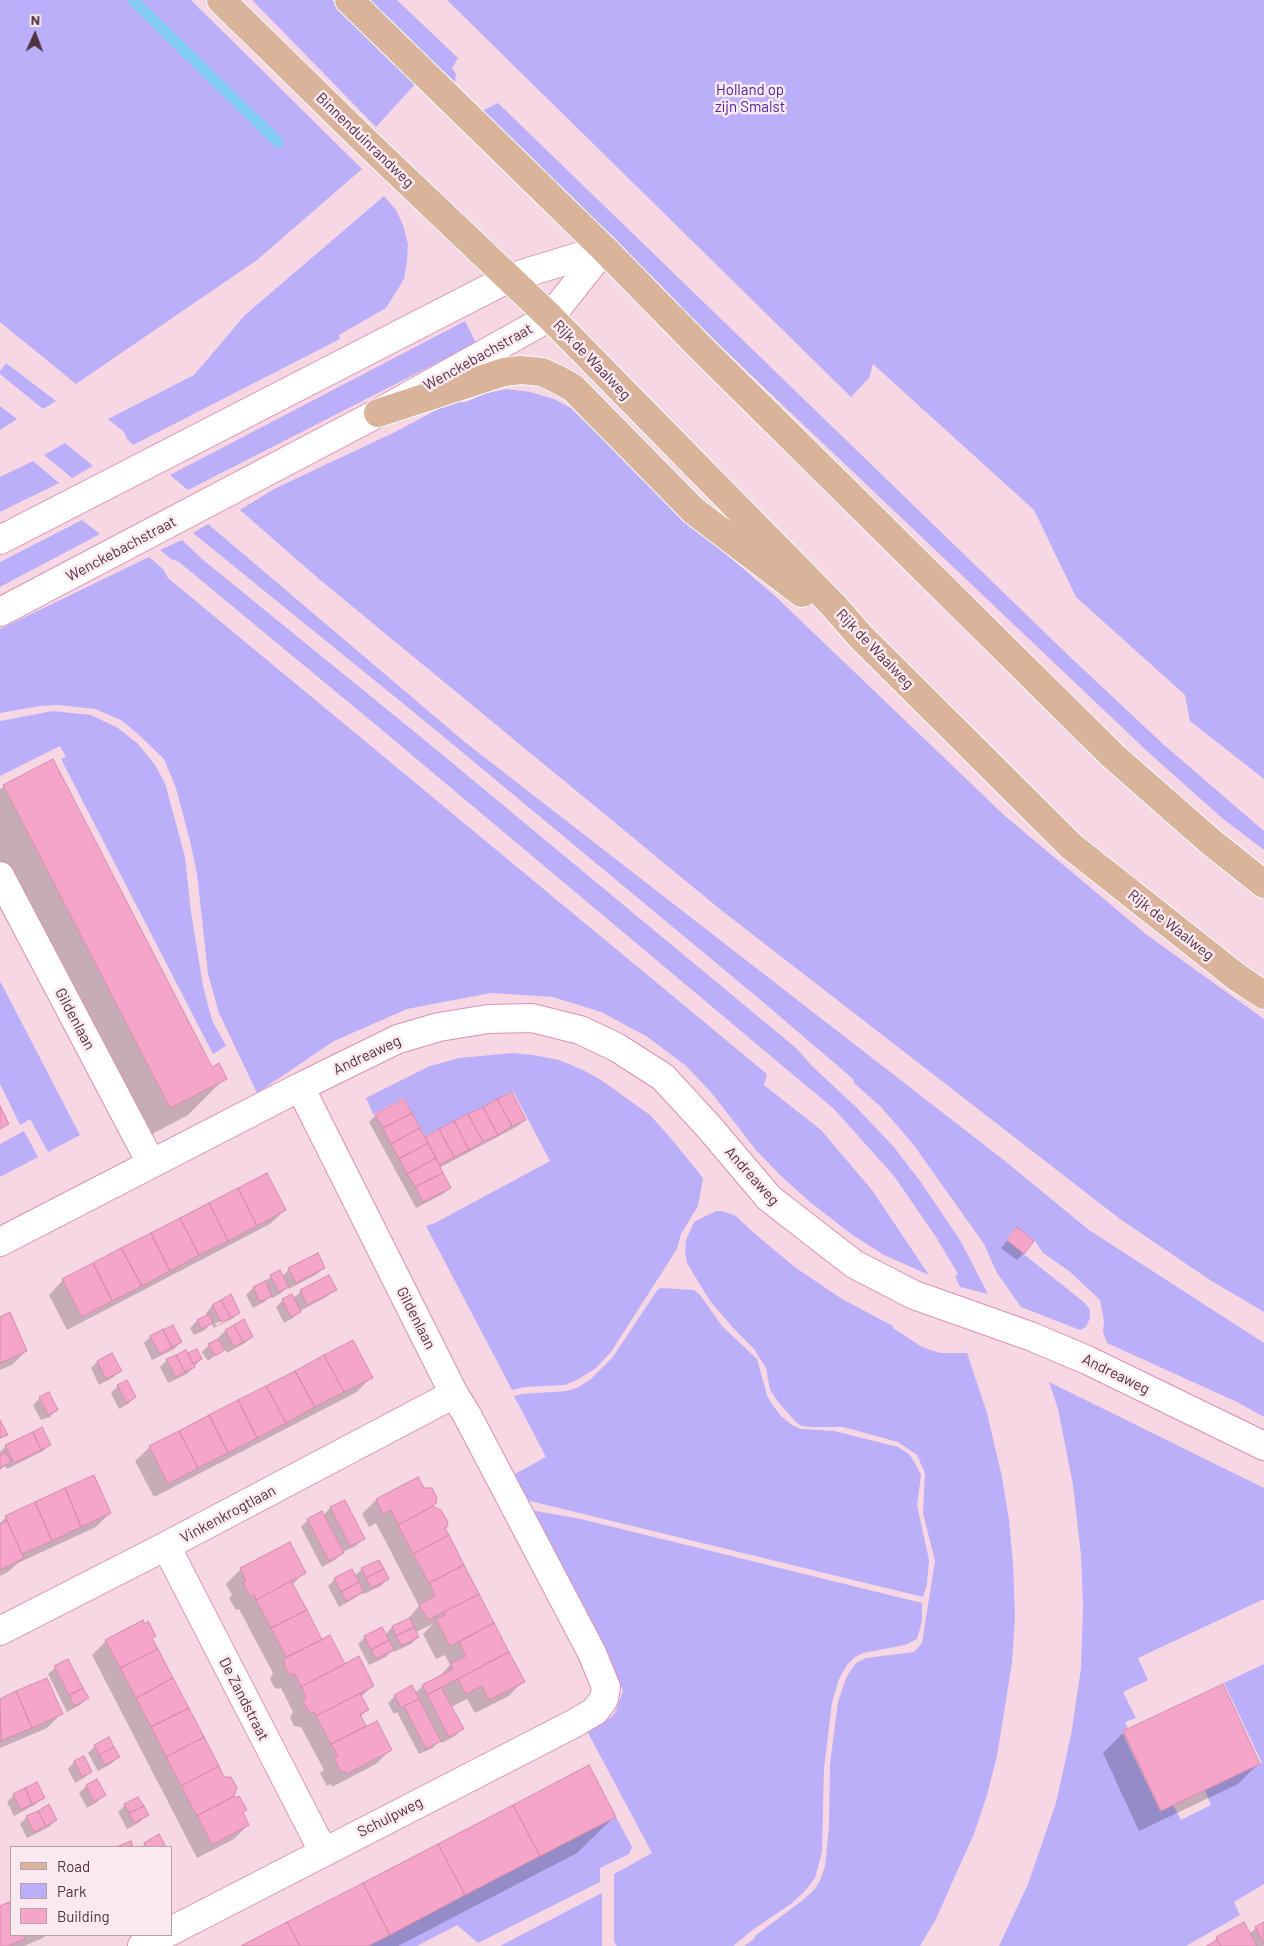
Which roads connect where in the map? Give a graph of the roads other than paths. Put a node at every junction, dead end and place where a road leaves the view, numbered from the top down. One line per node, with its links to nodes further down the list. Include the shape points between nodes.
1 (221, 0): 4 (main road, Binnenduinrandweg)
2 (350, 0): 3 (main road)
3 (604, 249): 4 (street); 5 (street, Wenckebachstraat); 11 (main road, via 1113,756)
4 (509, 278): 5 (main road, Rijk de Waalweg); 7 (street)
5 (550, 317): 6 (street, Wenckebachstraat); 9 (main road, Rijk de Waalweg, via 833,605)
6 (378, 413): 8 (street, Wenckebachstraat); 9 (main road, via 504,372 542,372 578,394 694,512)
7 (0, 540)
8 (0, 612)
9 (860, 637): 12 (main road, Rijk de Waalweg, via 1071,846)
10 (0, 876): 14 (street, Gildenlaan)
11 (1264, 884)
12 (1264, 995)
13 (300, 1087): 14 (street); 16 (street, Gildenlaan); 17 (street, Andreaweg, via 398,1039 439,1027 488,1019 532,1018 580,1030 616,1047 664,1077 769,1198 854,1264 914,1295 1087,1360)
14 (151, 1163): 15 (street)
15 (0, 1242)
16 (454, 1394): 18 (street, Vinkenkrogtlaan); 20 (street, Gildenlaan, via 592,1653 606,1687)
17 (1264, 1446)
18 (166, 1546): 19 (street, Vinkenkrogtlaan); 21 (street, De Zandstraat)
19 (0, 1631)
20 (604, 1698): 21 (street, Schulpweg, via 595,1711 575,1722)
21 (323, 1851): 22 (street, Schulpweg)
22 (172, 1930)
23 (162, 1936): 24 (street)
24 (142, 1946)

